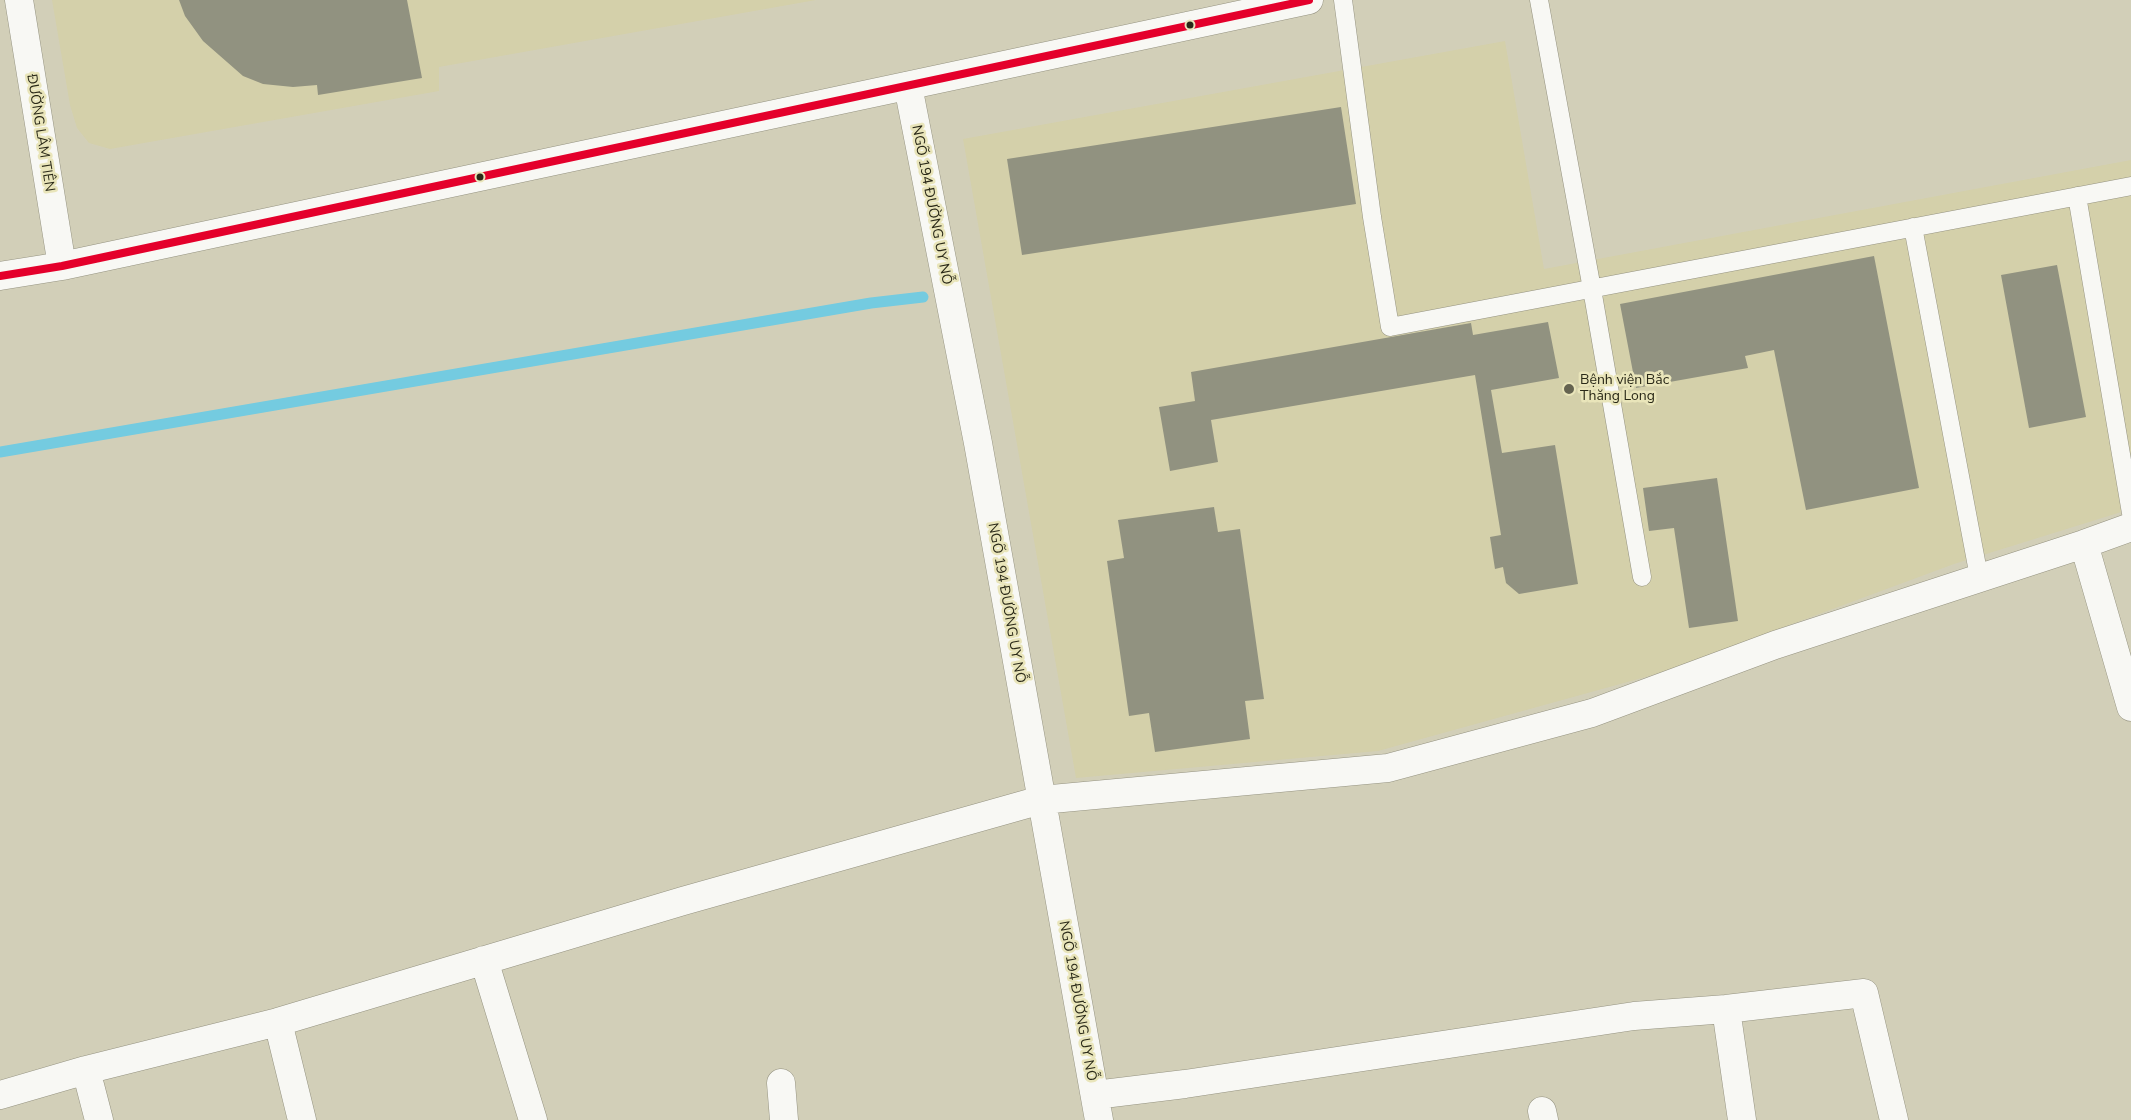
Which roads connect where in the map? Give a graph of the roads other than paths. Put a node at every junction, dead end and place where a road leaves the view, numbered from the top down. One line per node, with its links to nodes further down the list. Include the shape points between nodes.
1 (19, 0): 9 (street, ĐƯỜNG LÂM TIÊN)
2 (1309, 0): 5 (street)
3 (1343, 0): 11 (lane, via 1390,327)
4 (1539, 0): 11 (lane)
5 (908, 86): 9 (street); 18 (street, NGÕ 194 ĐƯỜNG UY NỖ, via 978,444)
6 (2131, 186): 7 (lane)
7 (2077, 196): 8 (lane); 12 (lane)
8 (1913, 227): 11 (lane); 16 (lane)
9 (62, 266): 10 (street)
10 (0, 276)
11 (1592, 289): 15 (lane)
12 (2131, 513)
13 (2131, 528): 14 (street)
14 (2084, 544): 16 (street); 17 (street)
15 (1642, 577)
16 (1979, 577): 18 (street, via 1776,645 1592,713 1388,768)
17 (2131, 706)
18 (1041, 800): 19 (street); 25 (street, NGÕ 194 ĐƯỜNG UY NỖ)
19 (484, 960): 21 (street); 28 (street)
20 (1726, 1009): 25 (street, via 1634,1016 1185,1084); 30 (street); 31 (street, via 1864,993)
21 (278, 1022): 22 (street); 27 (street)
22 (86, 1070): 24 (street); 26 (street)
23 (781, 1083): 29 (street)
24 (0, 1095)
25 (1097, 1108)
26 (99, 1120)
27 (302, 1120)
28 (534, 1120)
29 (784, 1120)
30 (1742, 1120)
31 (1894, 1120)

